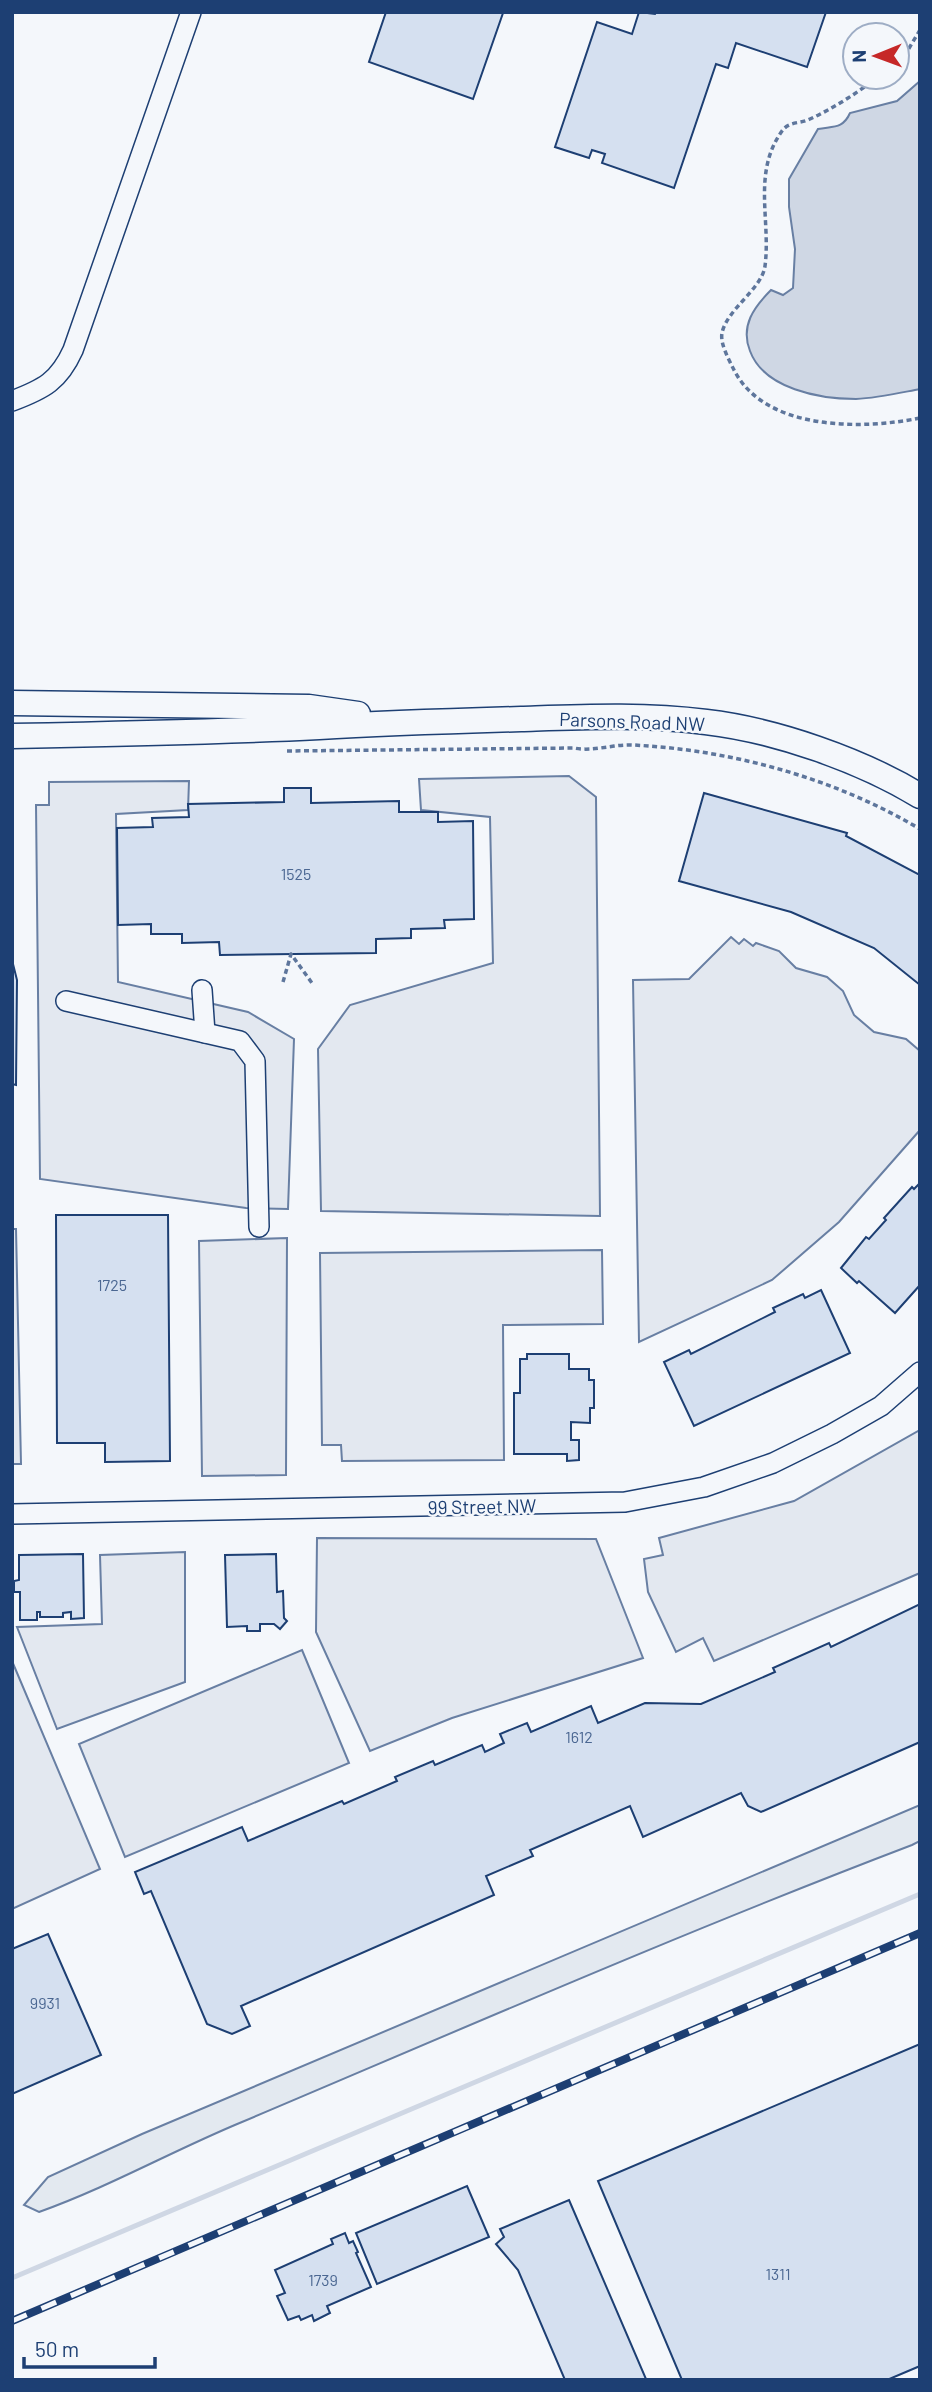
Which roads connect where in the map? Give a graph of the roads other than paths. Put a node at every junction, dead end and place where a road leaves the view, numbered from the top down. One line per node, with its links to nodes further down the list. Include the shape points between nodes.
1 (191, 12): 2 (street, via 74,350 50,384)
2 (12, 401)
3 (12, 703): 4 (main road, Parsons Road NW, via 309,707)
4 (414, 722): 5 (main road, Parsons Road NW); 6 (main road, Parsons Road NW, via 611,716 707,722 834,756 894,780)
5 (12, 736)
6 (920, 796)
7 (202, 990): 9 (street)
8 (66, 1002): 9 (street)
9 (205, 1033): 10 (street, via 240,1041 255,1061)
10 (259, 1227)
11 (920, 1372): 12 (street, 99 Street NW, via 881,1406 773,1463 704,1487 625,1502)
12 (12, 1514)

